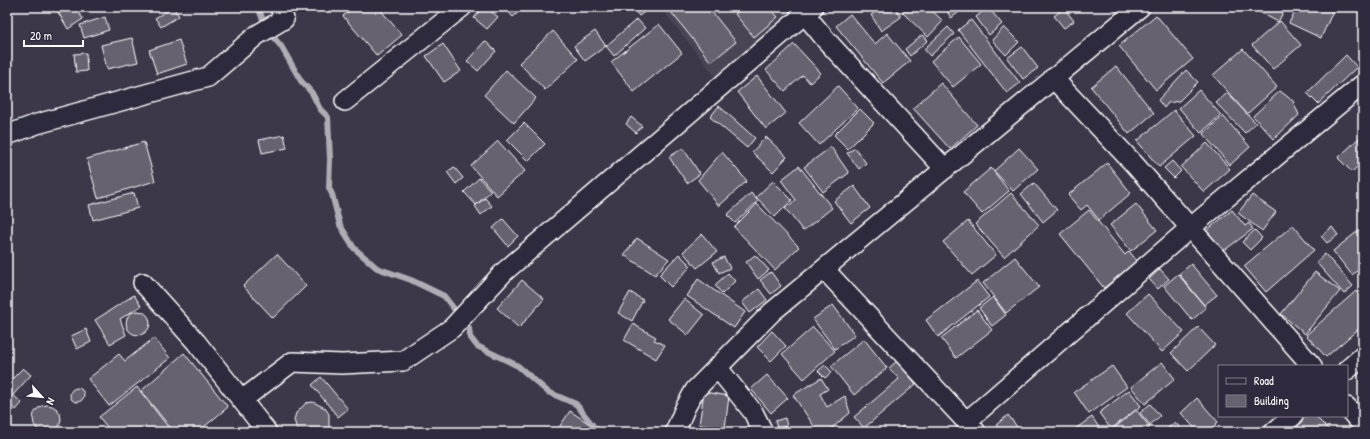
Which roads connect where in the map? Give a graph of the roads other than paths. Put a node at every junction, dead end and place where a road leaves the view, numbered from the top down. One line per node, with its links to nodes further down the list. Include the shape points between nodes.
1 (462, 7): 7 (street)
2 (1140, 7): 5 (street)
3 (806, 9): 9 (street, via 826,40); 17 (street, via 505,271 452,328 403,361 342,364 292,362)
4 (282, 13): 8 (street, via 208,77 37,124)
5 (1053, 78): 9 (street); 10 (street)
6 (1363, 84): 10 (street)
7 (345, 102)
8 (7, 135)
9 (945, 169): 11 (street)
10 (1190, 228): 14 (street); 21 (street)
11 (824, 269): 15 (street, via 772,312); 21 (street)
12 (143, 283): 17 (street, via 196,342)
13 (1363, 356): 16 (street)
14 (1311, 365)
15 (717, 367): 23 (street, via 695,390); 24 (street, via 753,412)
16 (1348, 369)
17 (242, 400): 22 (street)
18 (1348, 408): 20 (street)
19 (1292, 417): 25 (street)
20 (1363, 426)
21 (971, 427)
22 (267, 432)
23 (675, 432)
24 (763, 432)
25 (1274, 432)

